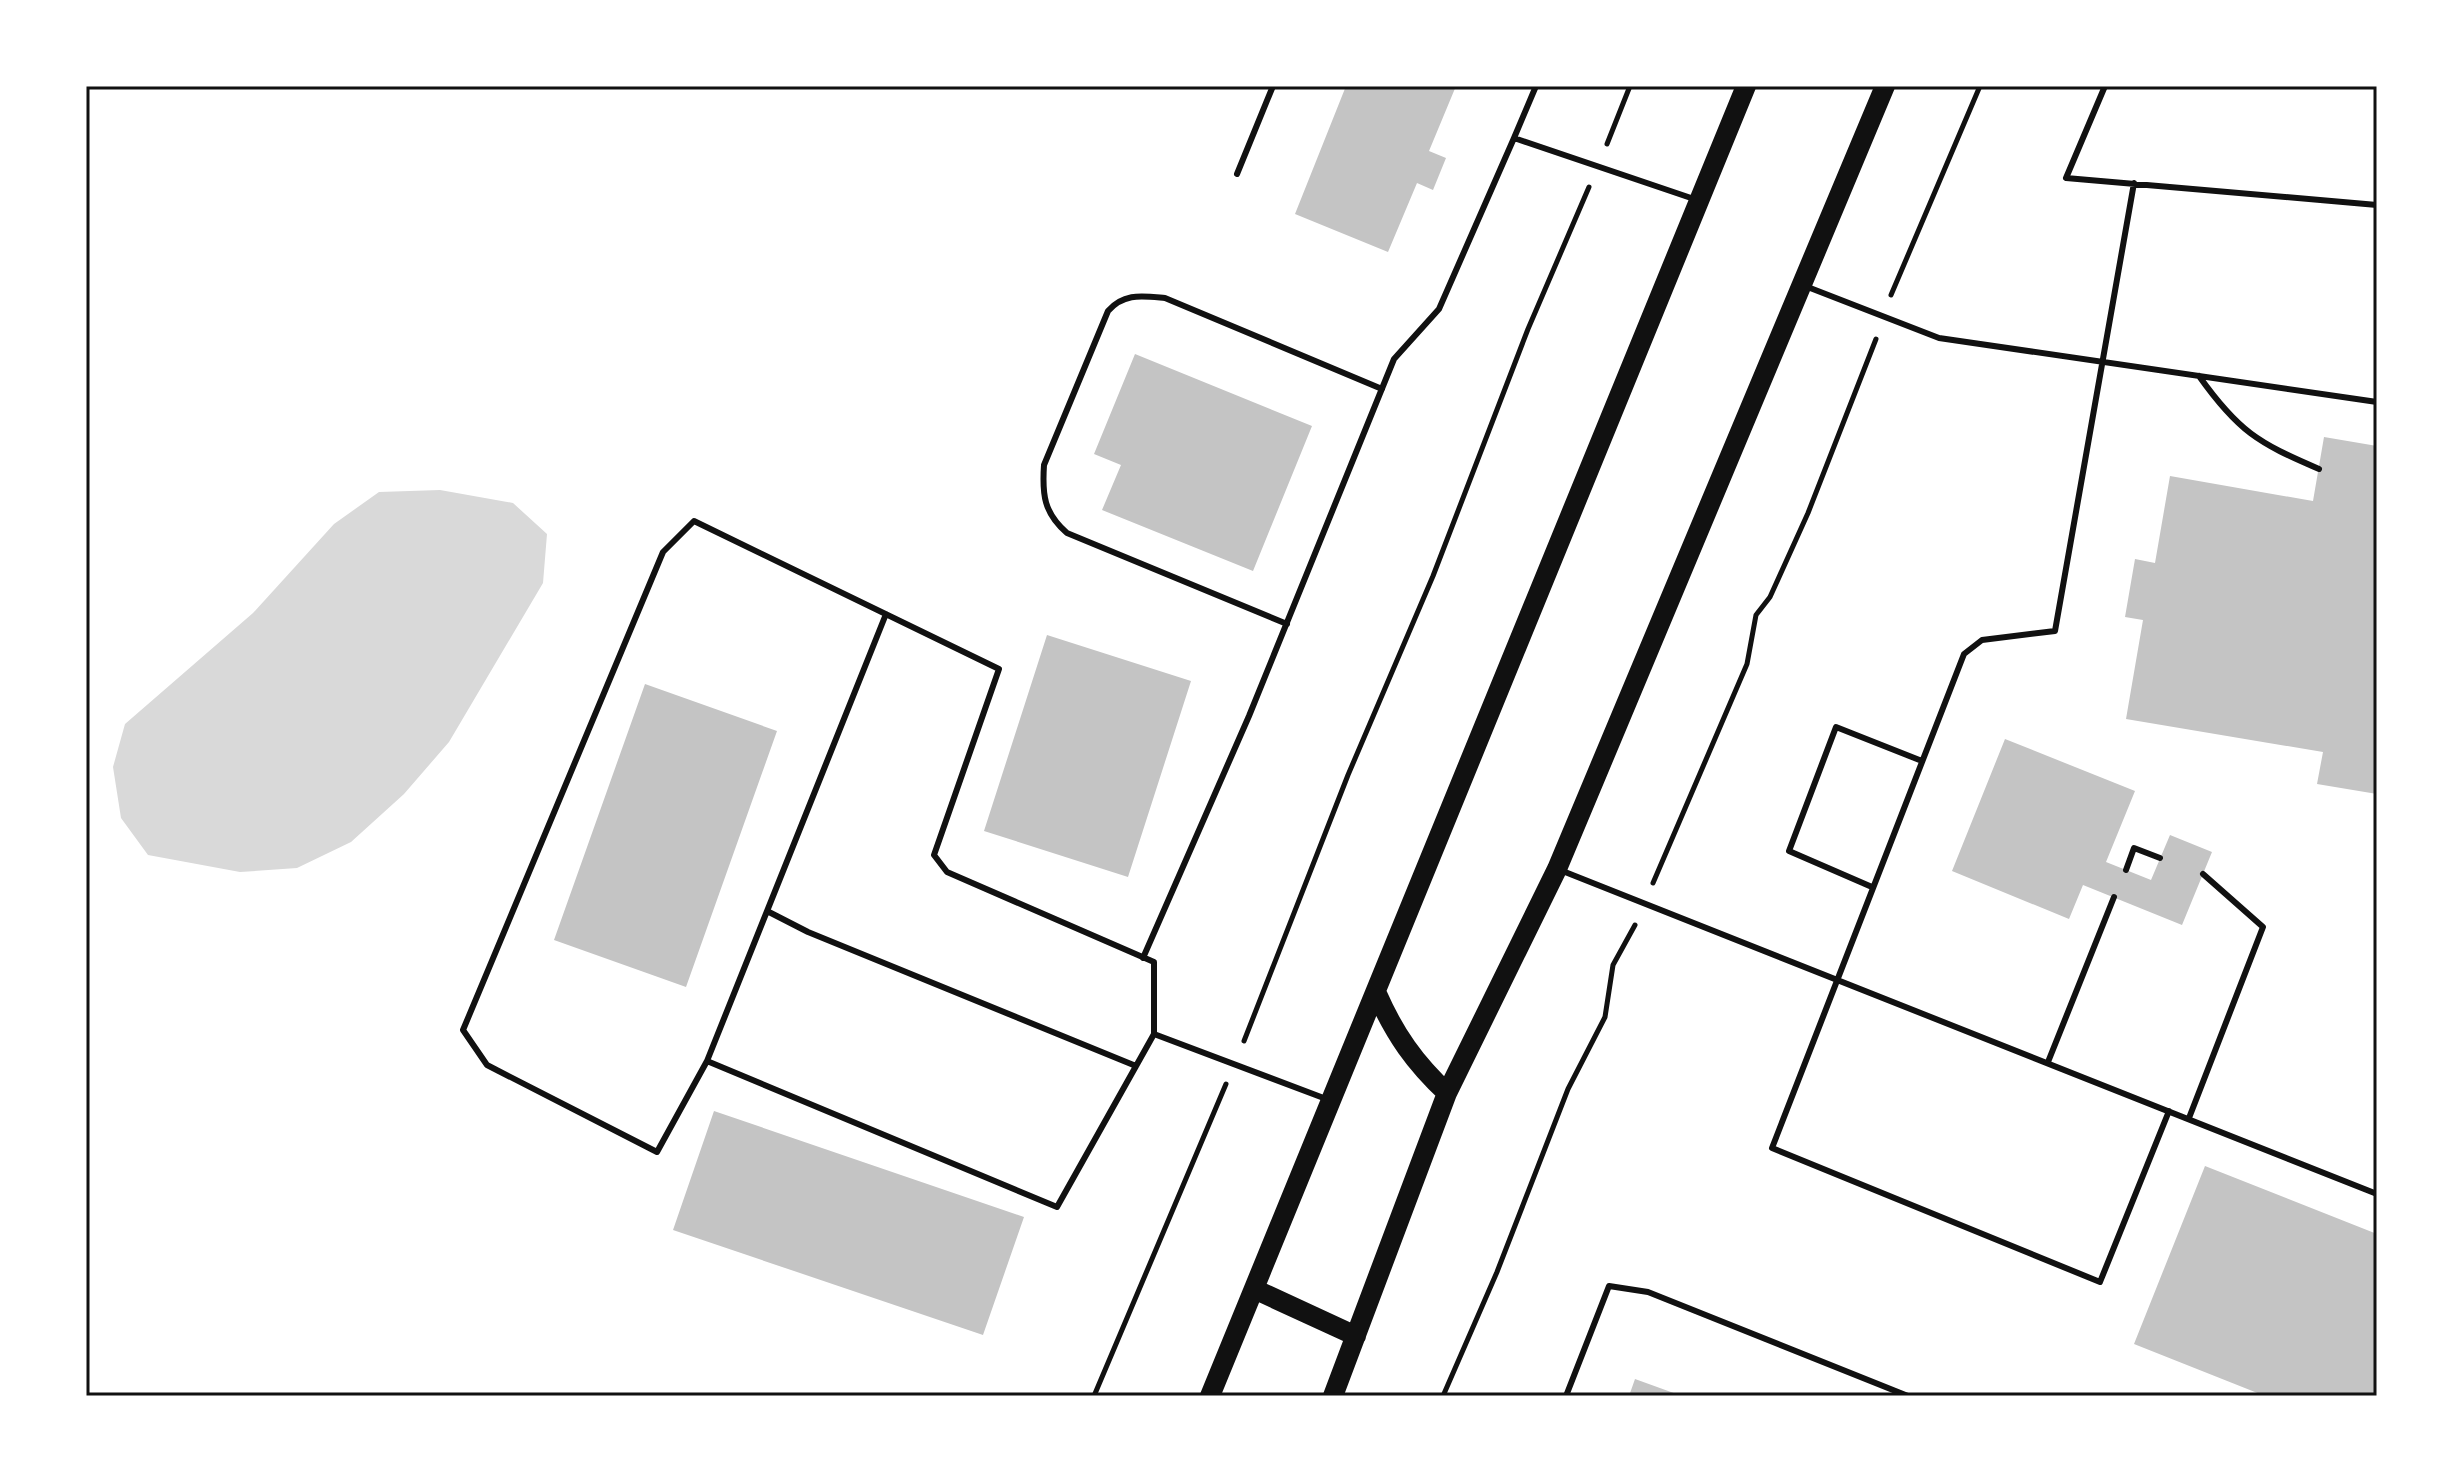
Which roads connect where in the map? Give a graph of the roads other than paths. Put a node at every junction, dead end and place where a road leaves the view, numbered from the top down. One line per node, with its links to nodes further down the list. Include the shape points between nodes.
1 (1273, 86): 7 (lane)
2 (1536, 86): 6 (lane)
3 (1746, 86): 9 (main road)
4 (1885, 86): 11 (main road)
5 (2105, 86): 8 (lane, via 2066,178)
6 (1514, 138): 9 (lane); 14 (lane, via 1439,309 1394,359)
7 (1237, 174)
8 (2134, 183): 10 (lane); 12 (lane)
9 (1700, 201): 29 (main road)
10 (2377, 205)
11 (1802, 284): 12 (lane, via 1939,338); 21 (main road)
12 (2105, 362): 13 (lane); 19 (lane, via 2055,631 1982,640 1964,654)
13 (2199, 376): 15 (lane); 16 (lane, via 2227,415 2262,444)
14 (1382, 389): 18 (lane); 18 (lane, via 1165,298 1139,295 1119,299 1108,311 1049,451 1042,489 1049,517 1067,533)
15 (2377, 402)
16 (2319, 469)
17 (886, 614): 26 (lane); 27 (lane, via 999,669 934,855 947,872); 31 (lane, via 694,521 663,552 463,1030 487,1065 657,1152)
18 (1287, 624): 27 (lane)
19 (1922, 761): 24 (lane); 24 (lane, via 1836,727 1789,851)
20 (2160, 858): 22 (lane, via 2134,848)
21 (1557, 869): 28 (lane); 34 (main road)
22 (2126, 870)
23 (2203, 874): 37 (lane, via 2263,927)
24 (1872, 887): 28 (lane)
25 (2114, 897): 32 (lane)
26 (767, 911): 31 (lane); 33 (lane)
27 (1143, 958): 30 (lane, via 1154,962)
28 (1836, 978): 32 (lane); 36 (lane, via 1772,1148 2100,1282)
29 (1377, 994): 34 (main road, via 1415,1063); 35 (main road)
30 (1154, 1034): 33 (lane); 35 (lane)
31 (707, 1061): 33 (lane, via 1057,1207)
32 (2048, 1062): 36 (lane)
33 (1136, 1066)
34 (1447, 1093): 40 (main road)
35 (1329, 1100): 39 (main road)
36 (2169, 1111): 37 (lane)
37 (2189, 1118): 38 (lane)
38 (2377, 1194)
39 (1254, 1289): 40 (main road); 41 (main road)
40 (1356, 1336): 42 (main road)
41 (1210, 1396)
42 (1333, 1396)
43 (1566, 1396): 44 (lane, via 1609,1286 1648,1292)
44 (1908, 1396)

